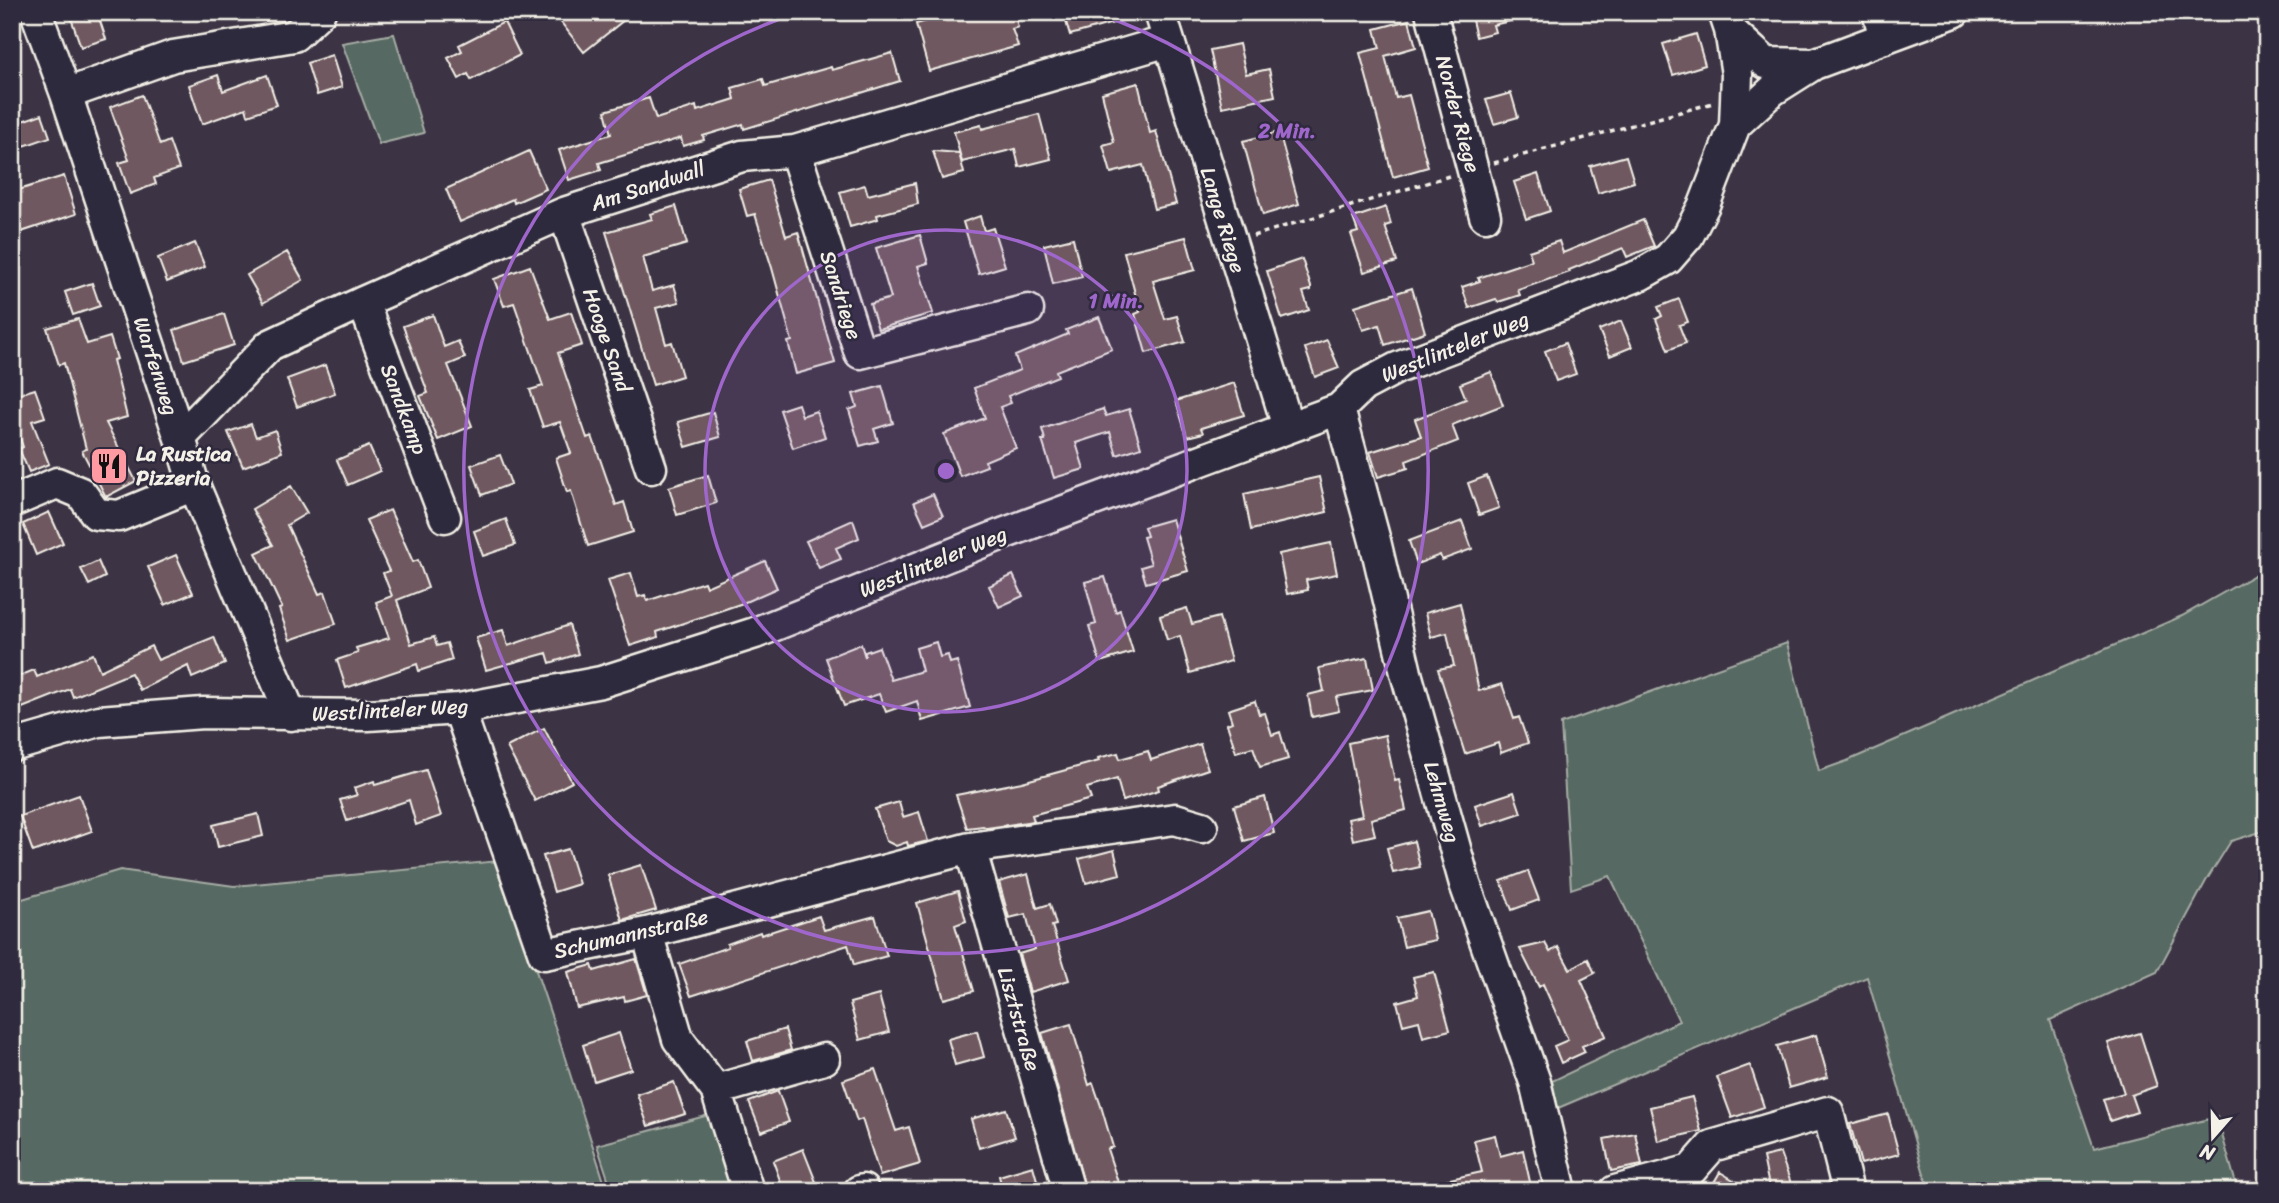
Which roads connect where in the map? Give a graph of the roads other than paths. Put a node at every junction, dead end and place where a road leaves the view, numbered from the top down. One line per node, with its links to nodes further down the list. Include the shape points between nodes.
1 (36, 12): 10 (street, Warfenweg)
2 (320, 12): 10 (street, via 294,36 173,55)
3 (1160, 12): 8 (street, Lange Riege)
4 (1431, 12): 14 (street, Norder Riege)
5 (1954, 12): 7 (street, Westlinteler Weg)
6 (1727, 21): 9 (street, Westlinteler Weg, via 1766,63); 11 (street, Westlinteler Weg, via 1737,74)
7 (1881, 25): 9 (street, Westlinteler Weg)
8 (1168, 41): 12 (street, Am Sandwall); 18 (street, Lange Riege)
9 (1814, 64): 11 (street, Westlinteler Weg, via 1773,90)
10 (66, 94): 19 (street, Warfenweg)
11 (1735, 125): 17 (street, Westlinteler Weg, via 1704,205 1688,236 1668,259 1640,275 1397,368 1363,386)
12 (794, 150): 13 (street, Am Sandwall, via 742,156); 16 (street, Sandriege, via 860,353)
13 (564, 213): 15 (street, Am Sandwall); 20 (street, Hooge Sand)
14 (1485, 216)
15 (363, 302): 19 (street, Am Sandwall, via 270,345); 23 (street, Sandkamp)
16 (1028, 310)
17 (1339, 409): 18 (street, Westlinteler Weg); 34 (street, Lehmweg, via 1465,884 1535,1082)
18 (1288, 427): 24 (street, Westlinteler Weg, via 755,633 601,682)
19 (180, 438): 21 (street, Warfenweg)
20 (651, 468)
21 (194, 485): 22 (street, via 119,516 96,514 82,493 57,483); 25 (street, Warfenweg)
22 (12, 502)
23 (445, 517)
24 (459, 709): 25 (street, Westlinteler Weg); 29 (street, Schumannstraße, via 544,954)
25 (291, 715): 26 (street, Westlinteler Weg, via 203,713 99,721)
26 (12, 746)
27 (1202, 827): 28 (street, via 1175,819)
28 (970, 848): 29 (street, Schumannstraße); 33 (street, Lisztstraße)
29 (647, 933): 31 (street, via 678,1039)
30 (824, 1059): 31 (street)
31 (716, 1090): 32 (street)
32 (748, 1191)
33 (1069, 1191)
34 (1561, 1191)
35 (1615, 1191): 36 (street, via 1691,1170 1712,1146 1828,1112)
36 (1848, 1191)

